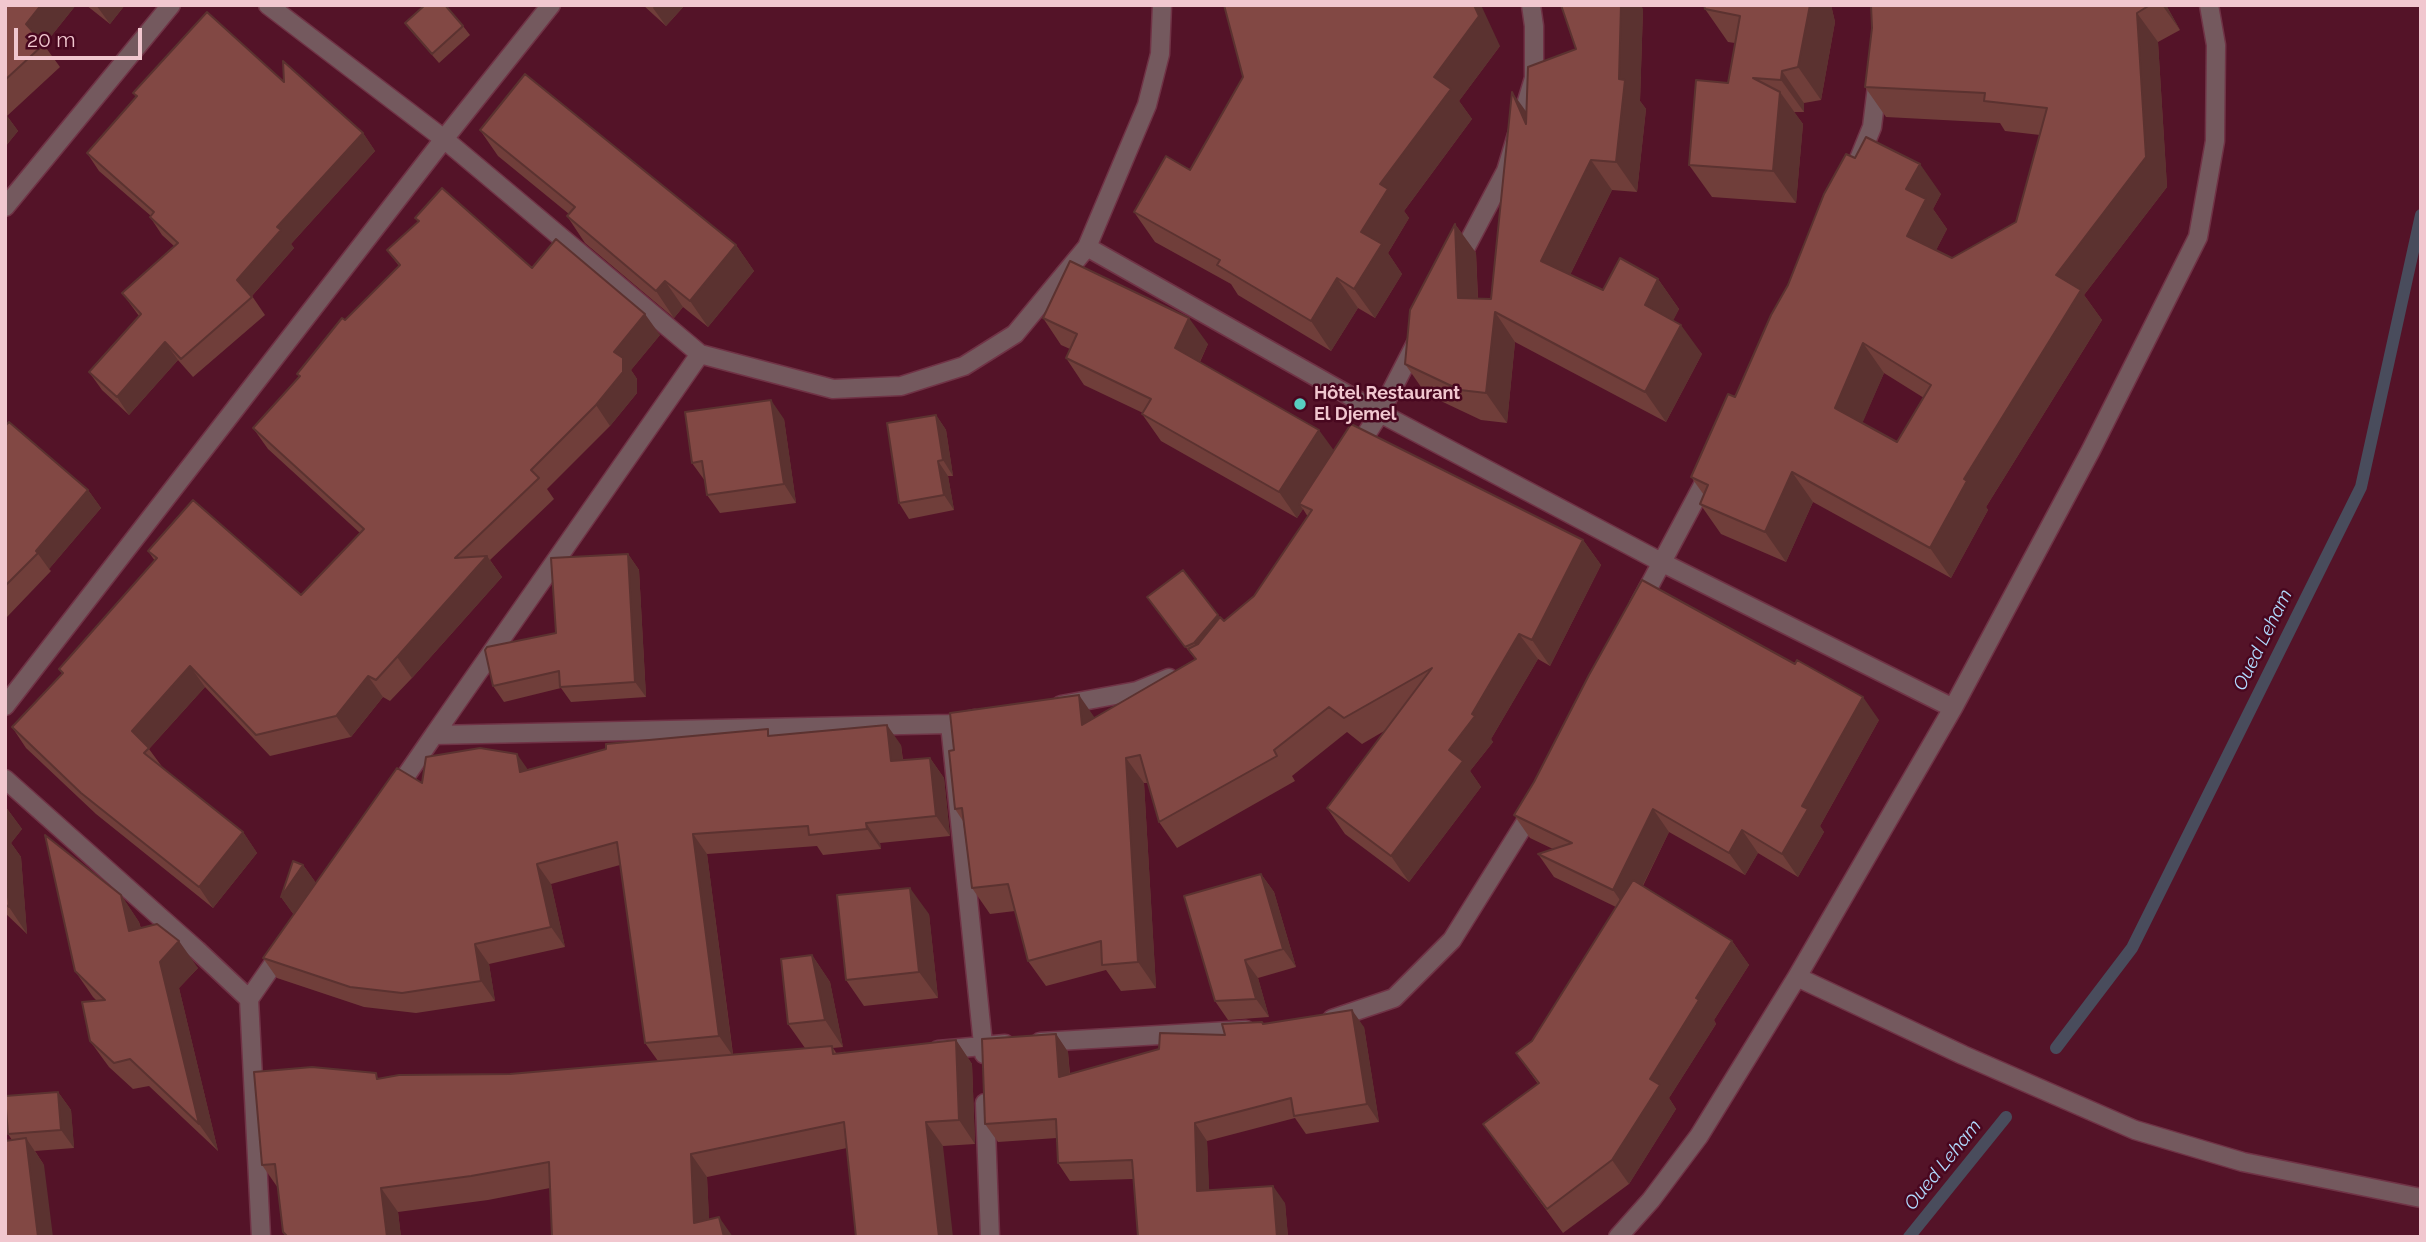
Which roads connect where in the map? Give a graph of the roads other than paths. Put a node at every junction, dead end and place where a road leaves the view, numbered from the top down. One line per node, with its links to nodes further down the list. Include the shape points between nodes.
1 (171, 5): 10 (street)
2 (268, 5): 8 (street)
3 (551, 5): 8 (street)
4 (1161, 5): 11 (street, via 1160,54 1147,105)
5 (1531, 5): 12 (street, via 1534,78 1506,171)
6 (2209, 5): 23 (street, via 2216,45 2215,141 2198,237)
7 (1882, 56): 9 (street, via 1872,127)
8 (444, 139): 14 (street); 21 (street)
9 (1852, 176)
10 (5, 207)
11 (1087, 247): 14 (street, via 1015,334 964,366 901,386 832,389); 15 (street)
12 (1449, 280)
13 (1424, 328): 15 (street)
14 (701, 354): 26 (street)
15 (1380, 413): 17 (street); 18 (street)
16 (1720, 454): 18 (street)
17 (1343, 469)
18 (1661, 562): 19 (street); 23 (street)
19 (1631, 622)
20 (1183, 672): 22 (street, via 1137,691)
21 (5, 706)
22 (1043, 708)
23 (1953, 708): 31 (street)
24 (990, 717): 25 (street)
25 (950, 724): 26 (street); 35 (street)
26 (434, 735): 29 (street)
27 (5, 779): 32 (street)
28 (1546, 788): 33 (street, via 1452,940 1394,998)
29 (380, 812)
30 (295, 933): 32 (street)
31 (1797, 977): 37 (street, via 2135,1130 2243,1162); 40 (street, via 1699,1136)
32 (249, 999): 38 (street, via 259,1075)
33 (1311, 1026)
34 (1270, 1028): 35 (street)
35 (983, 1046): 36 (street); 39 (street)
36 (914, 1052)
37 (2421, 1198)
38 (261, 1237)
39 (990, 1237)
40 (1618, 1237)

